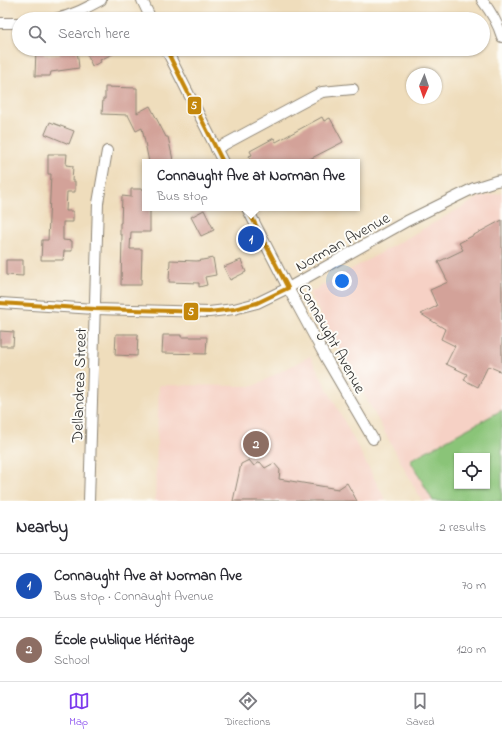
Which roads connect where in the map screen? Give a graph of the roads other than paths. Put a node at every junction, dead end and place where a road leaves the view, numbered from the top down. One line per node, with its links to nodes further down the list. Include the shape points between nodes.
1 (101, 0): 4 (street)
2 (142, 0): 5 (street)
3 (482, 0): 8 (street)
4 (77, 12)
5 (148, 12)
6 (0, 23): 7 (street)
7 (12, 23)
8 (502, 37)
9 (170, 56): 11 (street)
10 (352, 89): 11 (street, via 322,92)
11 (216, 149): 13 (street)
12 (107, 151): 18 (street, Dellandrea Street, via 98,203)
13 (221, 159)
14 (502, 180): 16 (street, Norman Avenue, via 474,188 407,221)
15 (249, 211): 16 (street, Connaught Avenue)
16 (288, 288): 18 (street, Norman Avenue, via 257,303 209,312); 19 (street, Connaught Avenue)
17 (0, 303): 18 (street, Norman Avenue)
18 (95, 309): 20 (street, Dellandrea Street)
19 (373, 439)
20 (90, 501)

